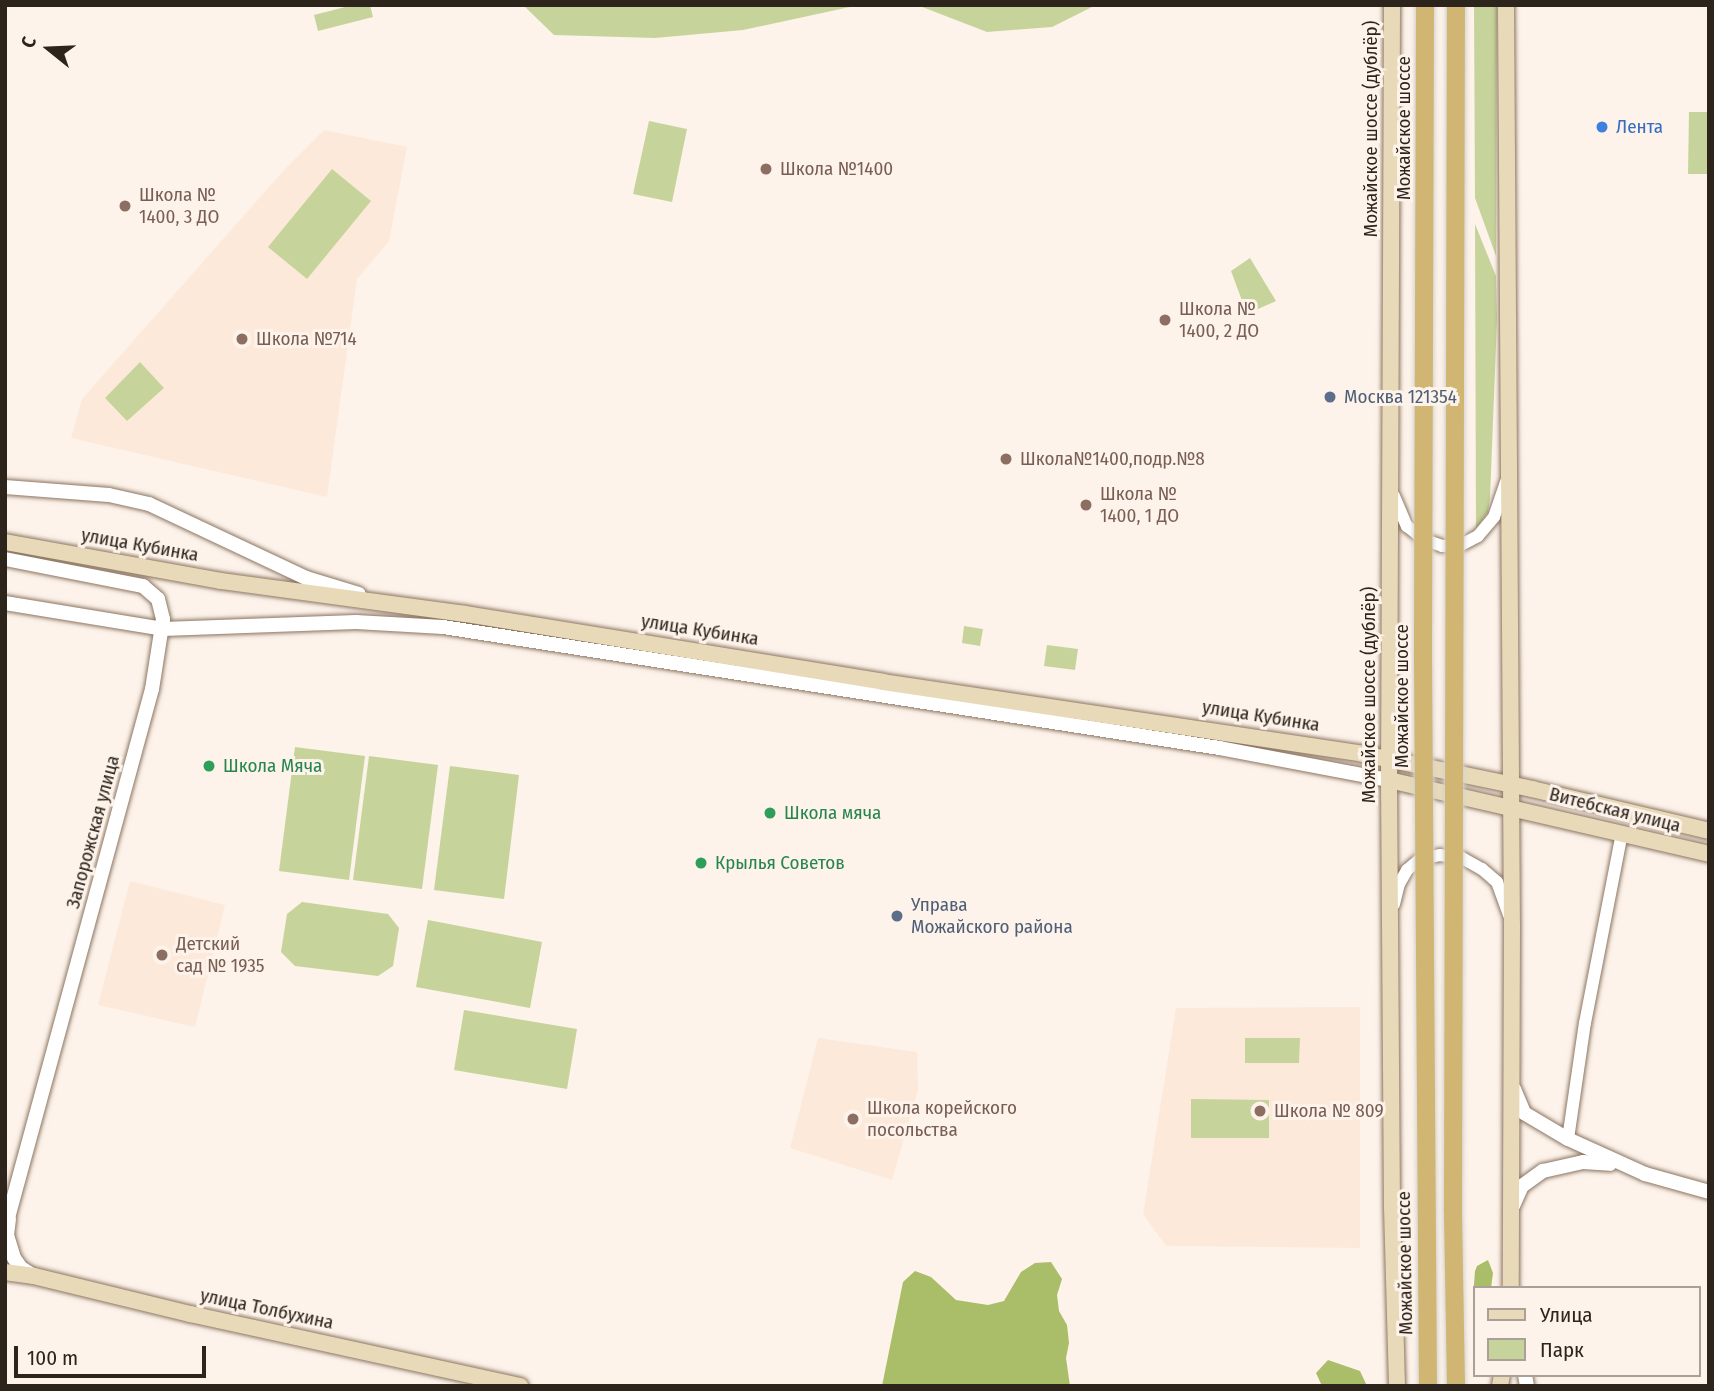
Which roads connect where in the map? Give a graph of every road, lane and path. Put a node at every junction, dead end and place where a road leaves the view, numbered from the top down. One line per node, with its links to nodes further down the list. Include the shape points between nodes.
1 (1392, 5): 6 (main road, Можайское шоссе (дублёр))
2 (1425, 5): 35 (main road, Можайское шоссе, bridge)
3 (1456, 5): 36 (main road, bridge)
4 (1506, 5): 5 (main road)
5 (1509, 473): 6 (street, via 1494,517 1478,536 1461,545 1442,546 1407,526); 17 (main road)
6 (1391, 485): 15 (main road, Можайское шоссе (дублёр))
7 (5, 487): 13 (street, via 126,498 306,578)
8 (5, 534): 10 (main road)
9 (5, 542): 10 (main road, улица Кубинка)
10 (74, 555): 13 (main road, улица Кубинка, via 221,581)
11 (5, 559): 14 (street, Запорожская улица, via 143,586 158,599)
12 (5, 603): 14 (street)
13 (408, 606): 15 (main road, улица Кубинка)
14 (163, 629): 16 (street, via 356,622 443,627 1219,748); 29 (street, Запорожская улица, via 152,689)
15 (1389, 758): 16 (main road, Можайское шоссе (дублёр)); 17 (main road, улица Кубинка)
16 (1389, 780): 18 (main road, Витебская улица); 22 (main road, Можайское шоссе (дублёр))
17 (1511, 784): 18 (main road); 19 (main road, Витебская улица)
18 (1511, 807): 20 (main road, Витебская улица); 23 (main road)
19 (1709, 831)
20 (1622, 834): 21 (main road, Витебская улица); 25 (street)
21 (1709, 855)
22 (1392, 916): 23 (street, via 1407,870 1420,859 1440,855 1462,858 1497,882); 34 (main road, Можайское шоссе (дублёр))
23 (1512, 925): 24 (main road)
24 (1511, 1081): 25 (street, via 1524,1113); 28 (main road)
25 (1568, 1139): 26 (street)
26 (1621, 1165): 27 (street); 28 (street, via 1583,1162 1543,1171 1521,1186)
27 (1709, 1192)
28 (1511, 1209): 32 (main road)
29 (7, 1223): 31 (street, Запорожская улица, via 14,1258)
30 (5, 1272): 31 (main road, улица Толбухина)
31 (34, 1276): 33 (main road, улица Толбухина)
32 (1511, 1286)
33 (520, 1386)
34 (1397, 1386)
35 (1428, 1386)
36 (1456, 1386)

